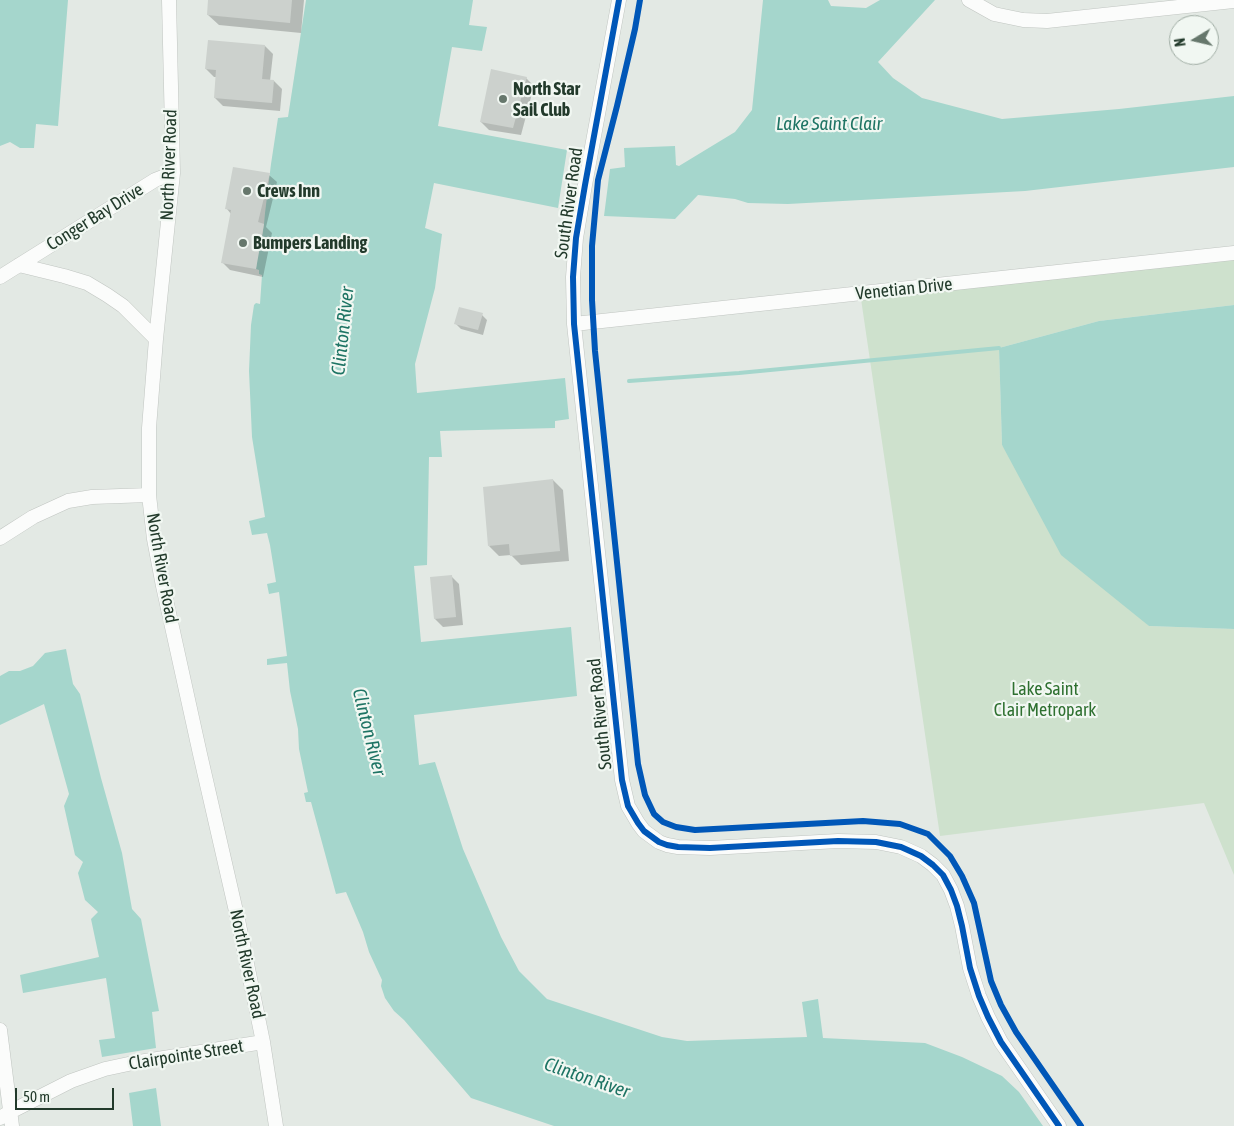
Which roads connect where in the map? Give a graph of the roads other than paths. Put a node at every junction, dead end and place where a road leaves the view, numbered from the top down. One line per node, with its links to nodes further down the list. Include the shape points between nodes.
1 (169, 0): 5 (street, North River Road)
2 (619, 0): 9 (street, South River Road, via 576,238)
3 (969, 0): 4 (street, via 994,14 1023,20 1047,20)
4 (1234, 0)
5 (173, 173): 7 (street, Conger Bay Drive, via 155,180); 10 (street, North River Road)
6 (1234, 253): 9 (street, Venetian Drive)
7 (19, 265): 8 (street, Conger Bay Drive); 10 (street, Conger Bay Drive, via 86,283 123,306)
8 (0, 278)
9 (574, 324): 17 (street, South River Road, via 622,780 628,806 638,823 644,832 659,842 678,847 876,842 902,847 921,856 943,876 951,890 970,968 988,1017 1001,1042)
10 (156, 338): 11 (street, North River Road, via 148,428)
11 (149, 495): 12 (street, via 68,501 33,517); 14 (street, North River Road, via 163,586)
12 (0, 538)
13 (0, 1030): 15 (street)
14 (263, 1042): 15 (street, Clairpointe Street, via 105,1069 71,1081); 16 (street, North River Road)
15 (8, 1119)
16 (276, 1126)
17 (1059, 1126)

